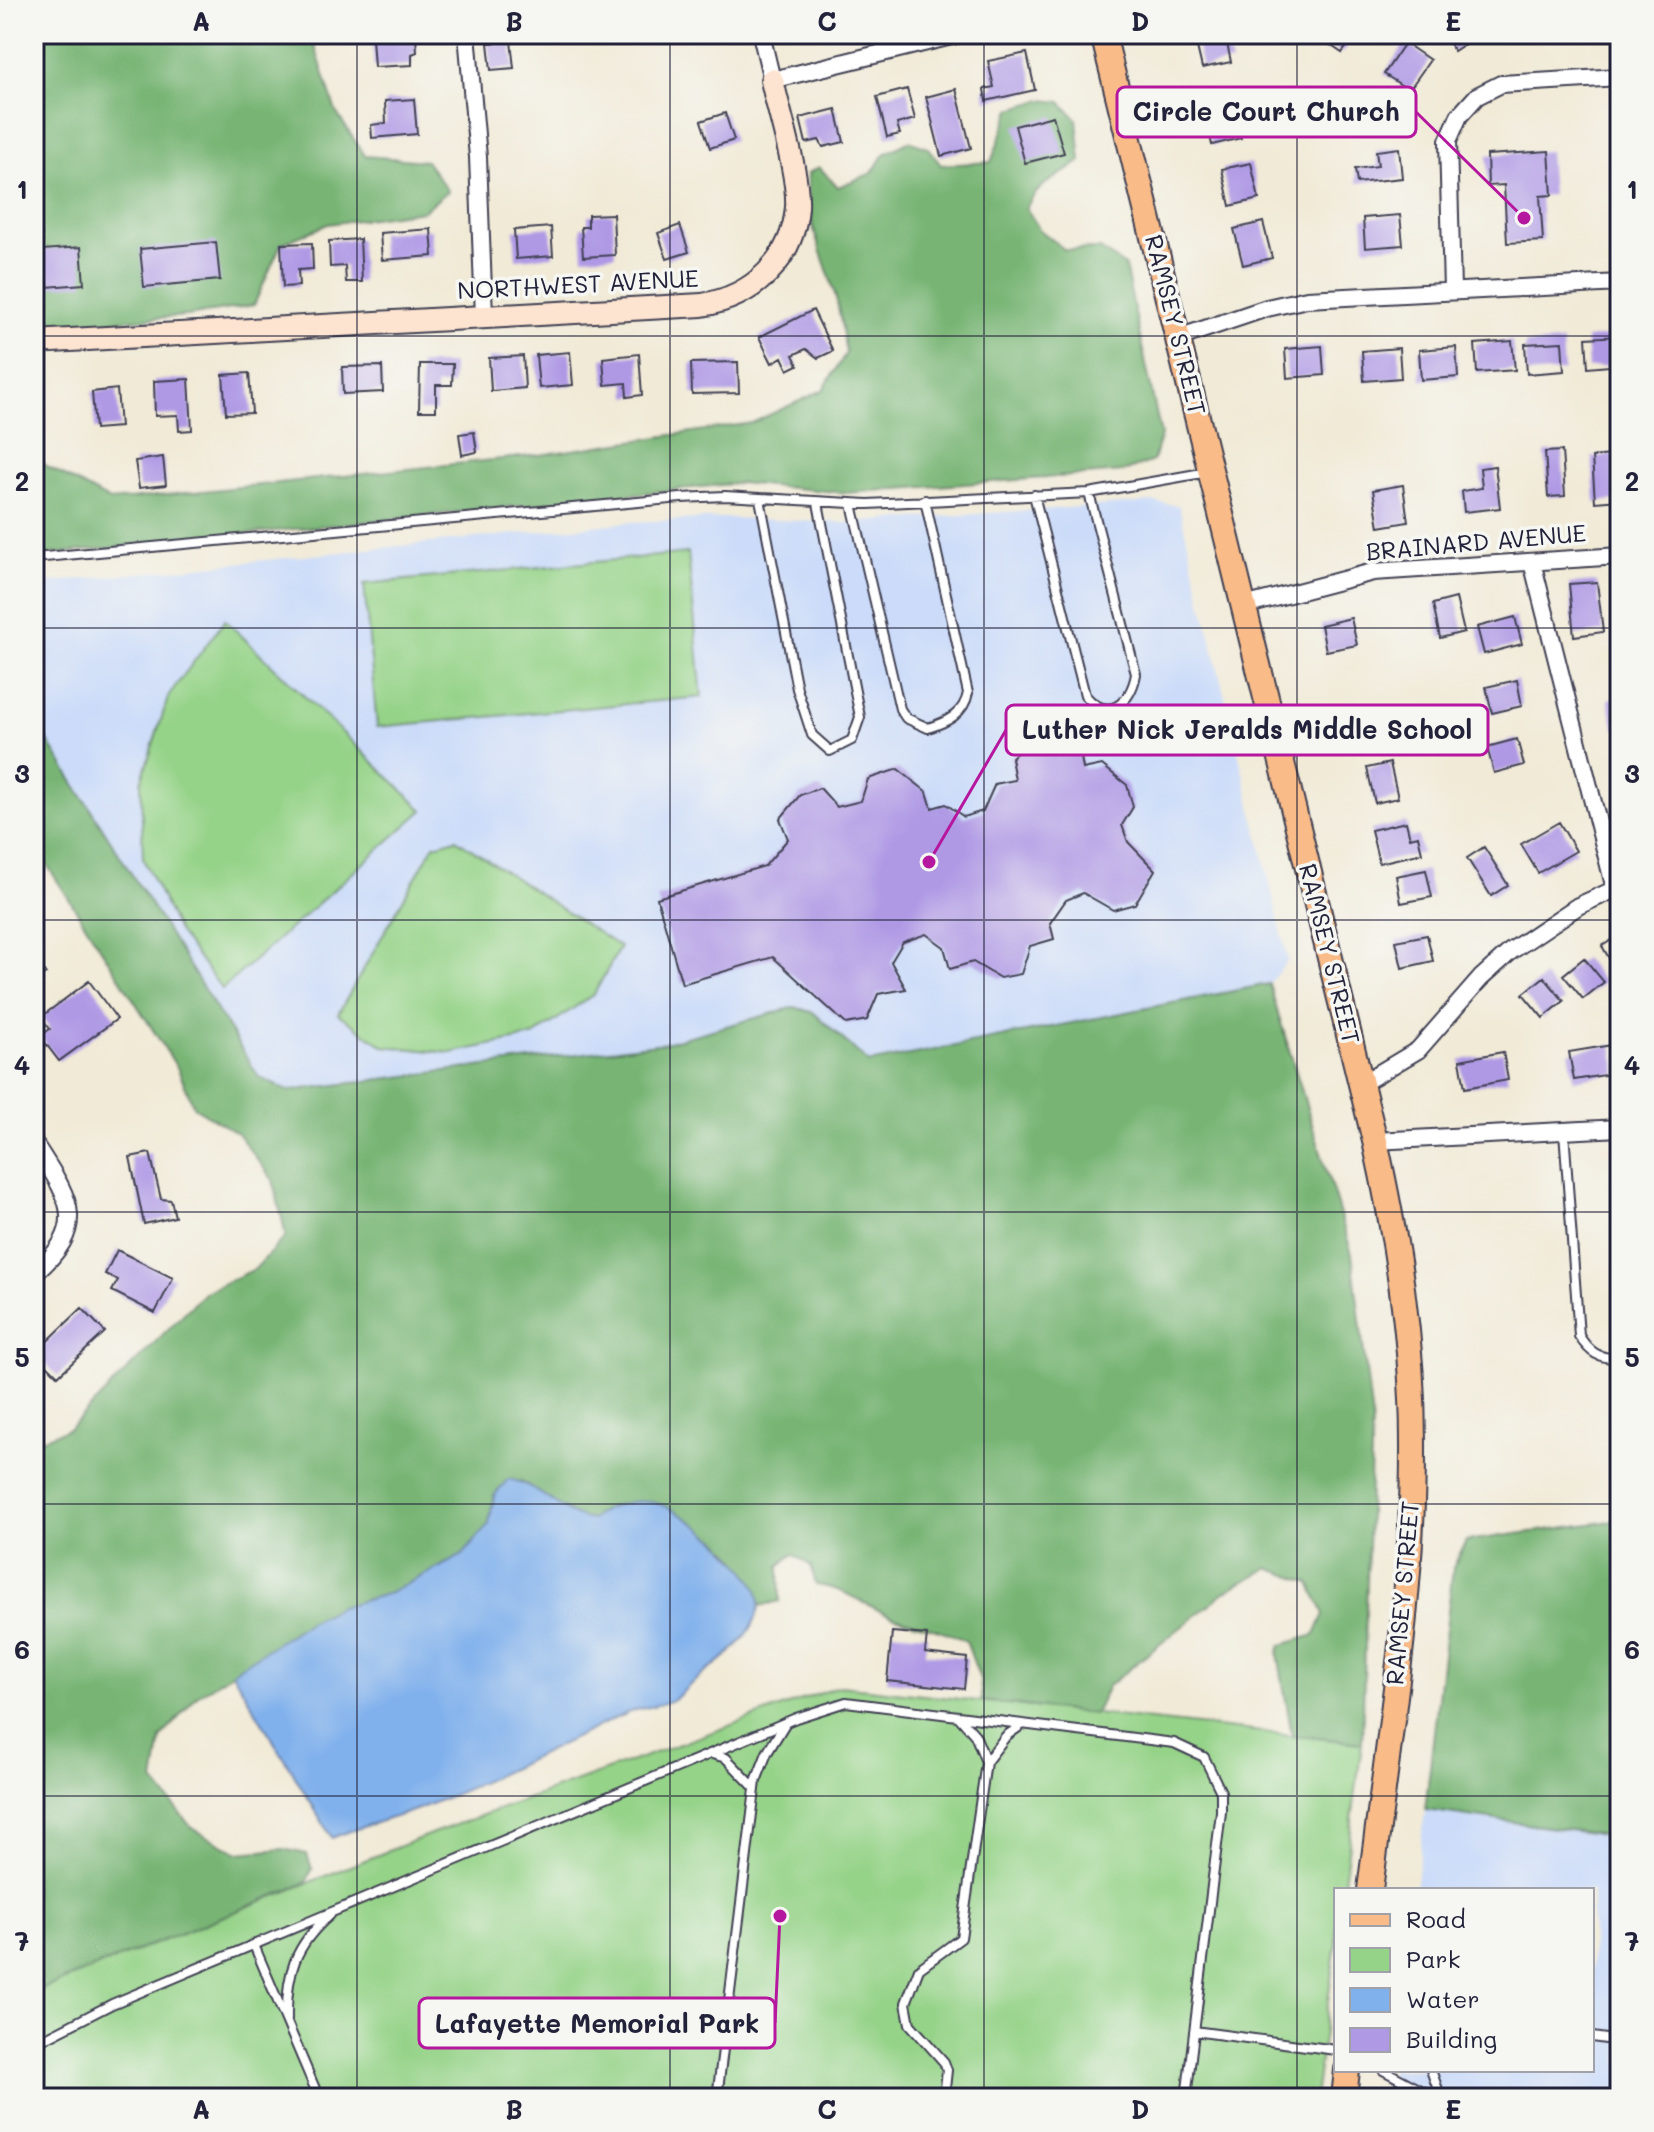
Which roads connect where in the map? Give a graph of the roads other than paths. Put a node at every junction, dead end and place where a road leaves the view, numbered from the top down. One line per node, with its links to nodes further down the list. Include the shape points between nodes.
1 (467, 34): 9 (street)
2 (761, 34): 6 (street)
3 (960, 34): 6 (street)
4 (1103, 34): 10 (main road, RAMSEY STREET)
5 (1620, 77): 8 (street, via 1501,84 1477,96 1459,116 1448,141)
6 (772, 80): 9 (street, NORTHWEST AVENUE, via 797,208 787,247 763,279 728,299 702,305)
7 (1620, 283): 8 (street)
8 (1452, 290): 10 (street, via 1307,299)
9 (484, 317): 11 (street, NORTHWEST AVENUE)
10 (1178, 338): 12 (main road, RAMSEY STREET)
11 (34, 342)
12 (1211, 472): 13 (lane); 22 (main road, RAMSEY STREET)
13 (1089, 493): 14 (lane); 14 (lane, via 1136,674 1133,691 1123,704 1107,708 1092,704 1085,695)
14 (1034, 495): 16 (lane)
15 (760, 499): 17 (lane); 17 (lane, via 797,689 812,735 830,751 852,740 860,717); 20 (lane, via 681,498)
16 (925, 500): 18 (lane); 18 (lane, via 968,693 953,717 928,728 916,725 900,709)
17 (818, 503): 18 (lane)
18 (852, 504)
19 (1620, 556): 21 (street, BRAINARD AVENUE)
20 (34, 558)
21 (1532, 562): 22 (street, BRAINARD AVENUE, via 1373,572); 23 (street)
22 (1244, 606): 24 (main road, RAMSEY STREET)
23 (1618, 888): 24 (street, via 1578,906 1511,951 1418,1050)
24 (1361, 1084): 27 (main road, RAMSEY STREET)
25 (1620, 1128): 26 (street)
26 (1564, 1131): 27 (street); 30 (lane, via 1579,1336 1600,1357)
27 (1375, 1141): 37 (main road, RAMSEY STREET, via 1403,1295 1413,1439 1409,1563)
28 (34, 1143): 29 (street, via 61,1184 70,1223 61,1248)
29 (34, 1274)
30 (1620, 1358)
31 (957, 1716): 32 (lane, via 846,1702); 33 (lane); 35 (lane, via 975,1735)
32 (786, 1722): 34 (lane); 36 (lane, via 767,1753)
33 (1023, 1724): 35 (lane); 41 (lane, via 1174,1743 1204,1757 1213,1771 1221,1812)
34 (711, 1753): 36 (lane, via 726,1758); 38 (lane)
35 (986, 1762): 51 (lane, via 961,1938 919,1969 906,2003 910,2024 944,2062)
36 (755, 1788): 50 (lane)
37 (1370, 1888)
38 (338, 1908): 39 (lane); 40 (lane, via 307,1934 294,1962)
39 (254, 1945): 40 (lane); 44 (lane, via 112,2004)
40 (287, 2024): 49 (lane)
41 (1194, 2031): 45 (lane); 52 (lane)
42 (1594, 2037): 43 (lane)
43 (1620, 2041)
44 (34, 2044)
45 (1334, 2050)
46 (1347, 2072): 53 (main road)
47 (1387, 2072): 54 (lane)
48 (1432, 2072): 54 (lane)
49 (319, 2098)
50 (717, 2098)
51 (944, 2098)
52 (1186, 2098)
53 (1344, 2098)
54 (1439, 2098)

